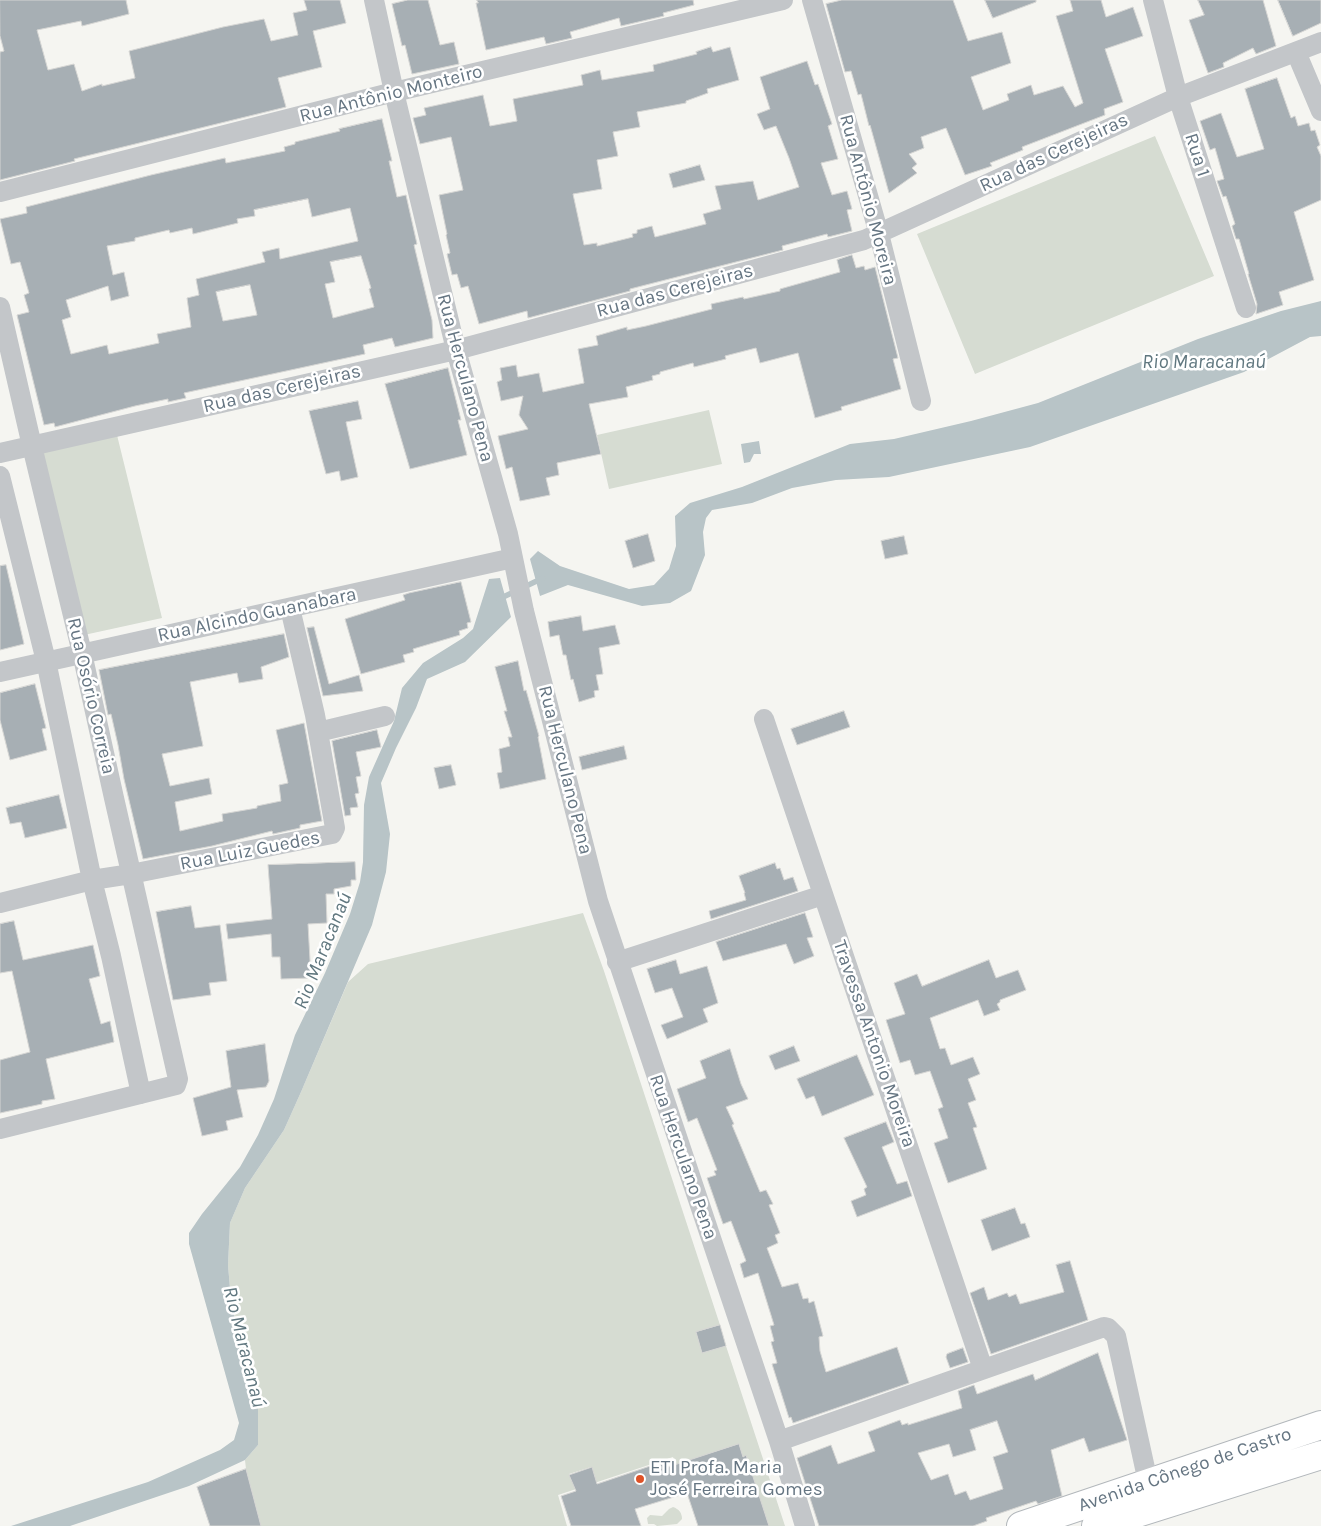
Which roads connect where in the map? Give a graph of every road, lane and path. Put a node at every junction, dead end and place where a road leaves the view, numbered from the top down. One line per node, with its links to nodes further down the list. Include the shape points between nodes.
1 (374, 0): 7 (street, Rua Herculano Pena)
2 (783, 0): 7 (street, Rua Antônio Monteiro)
3 (812, 0): 11 (street, Rua Antônio Moreira)
4 (1153, 0): 8 (street, Rua 1)
5 (1321, 42): 6 (street, Rua das Cerejeiras)
6 (1296, 52): 8 (street, Rua das Cerejeiras); 9 (street)
7 (394, 92): 10 (street, Rua Antônio Monteiro); 14 (street, Rua Herculano Pena)
8 (1178, 97): 11 (street, Rua das Cerejeiras); 13 (street, Rua 1)
9 (1321, 111)
10 (0, 192)
11 (879, 234): 14 (street, Rua das Cerejeiras, via 838,248); 15 (street, Rua Antônio Moreira)
12 (0, 307): 16 (street, Rua Osório Correia)
13 (1246, 308)
14 (456, 350): 16 (street, Rua das Cerejeiras); 19 (street, Rua Herculano Pena)
15 (921, 401)
16 (32, 446): 17 (street, Rua das Cerejeiras); 21 (street, Rua Osório Correia)
17 (0, 453)
18 (0, 476): 22 (street, Rua Osório Correia)
19 (514, 563): 20 (street, Rua Alcindo Guanabara); 31 (street, Rua Herculano Pena, via 598,901)
20 (290, 608): 21 (street, Rua Alcindo Guanabara); 26 (street, Rua Luiz Guedes)
21 (82, 653): 22 (street, Rua Alcindo Guanabara); 27 (street, Rua Osório Correia)
22 (46, 661): 23 (street, Rua Alcindo Guanabara); 28 (street, Rua Osório Correia)
23 (0, 672)
24 (385, 716): 26 (street)
25 (764, 719): 29 (street, Travessa Antonio Moreira)
26 (318, 732): 27 (street, Rua Luiz Guedes, via 336,828 332,834)
27 (131, 874): 28 (street, Rua Luiz Guedes); 32 (street, Rua Osório Correia, via 178,1079 176,1085)
28 (92, 880): 30 (street, Rua Luiz Guedes); 32 (street, Rua Osório Correia)
29 (823, 895): 31 (street); 34 (street, Travessa Antonio Moreira)
30 (0, 903)
31 (618, 962): 36 (street, Rua Herculano Pena)
32 (141, 1094): 33 (street)
33 (0, 1129)
34 (983, 1369): 36 (street); 38 (street, via 1101,1327 1108,1328 1116,1336)
35 (1318, 1434): 38 (main road, Avenida Cônego de Castro)
36 (779, 1441): 39 (street, Rua Herculano Pena)
37 (1321, 1455): 41 (main road, Avenida Cônego de Castro)
38 (1148, 1482): 40 (main road, Avenida Cônego de Castro)
39 (805, 1526)
40 (1021, 1526)
41 (1096, 1526)

